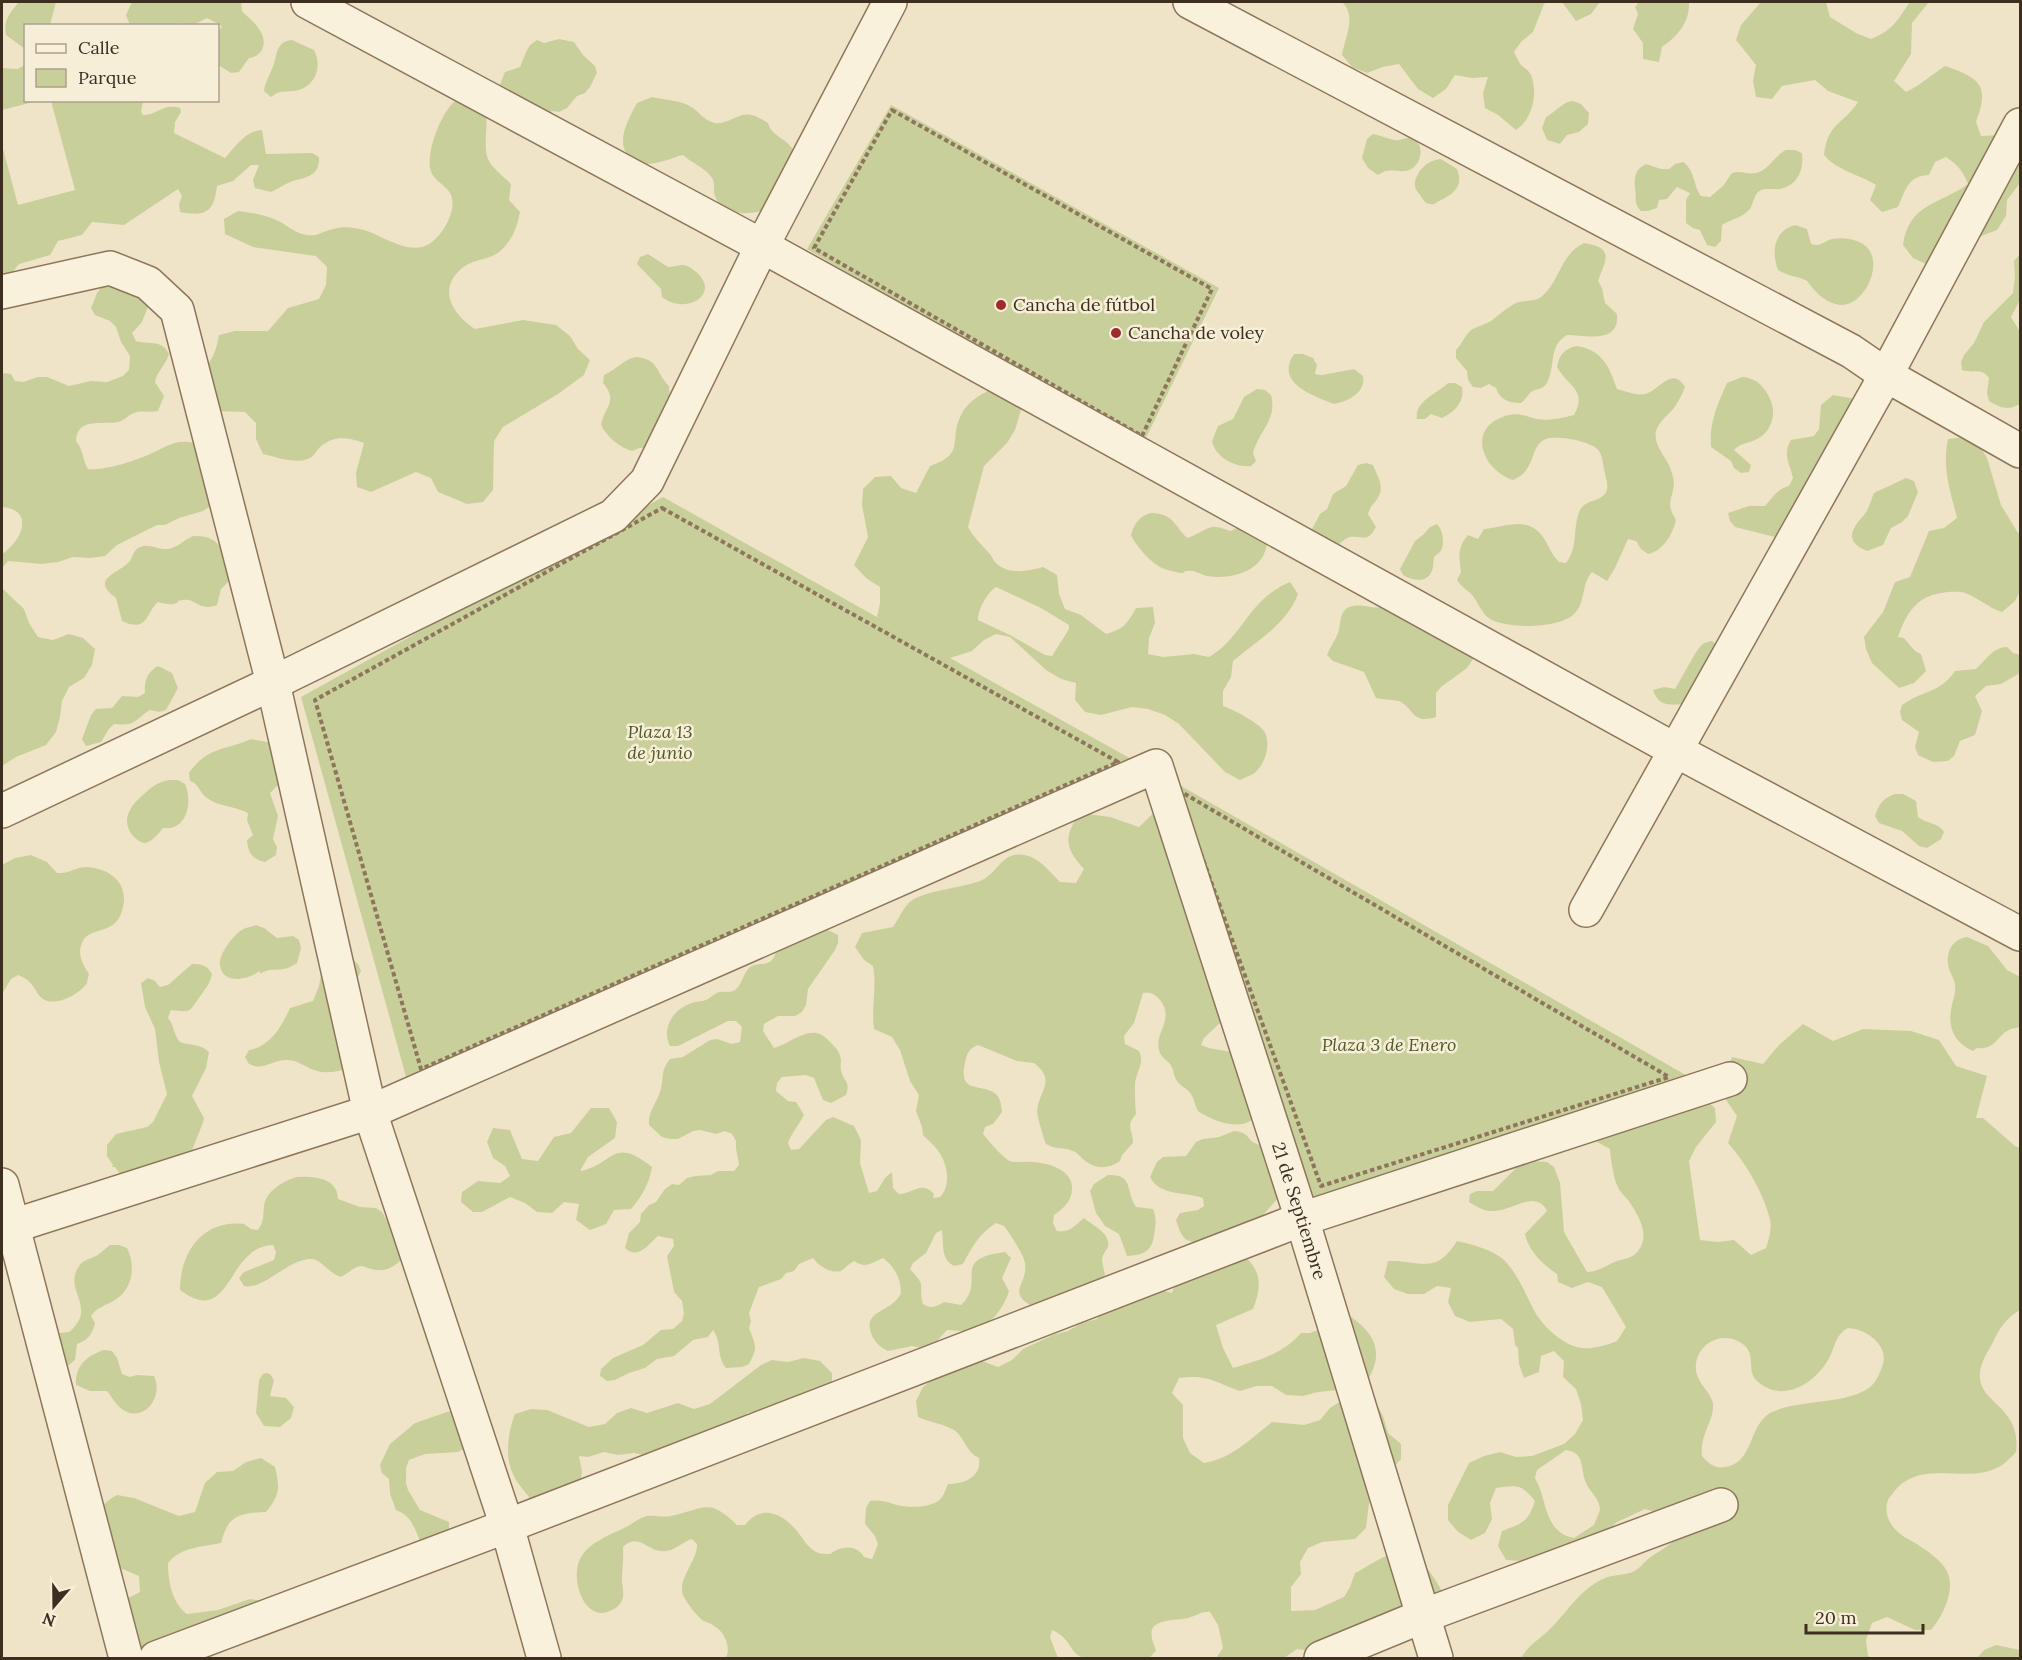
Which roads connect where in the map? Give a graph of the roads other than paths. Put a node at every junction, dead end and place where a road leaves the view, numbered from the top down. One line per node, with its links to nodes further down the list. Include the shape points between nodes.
1 (308, 2): 5 (street)
2 (890, 2): 5 (street)
3 (1190, 2): 7 (street, via 1851,351)
4 (2020, 125): 7 (street)
5 (762, 246): 9 (street, via 646,481 613,516); 10 (street)
6 (2, 292): 9 (street, via 110,268 148,283 177,310)
7 (1886, 375): 8 (street); 10 (street)
8 (2020, 451)
9 (273, 683): 11 (street); 15 (street)
10 (1676, 750): 12 (street); 13 (street)
11 (2, 811)
12 (1586, 910)
13 (2020, 934)
14 (1730, 1079): 17 (street)
15 (370, 1112): 17 (street, 21 de Septiembre, via 1156,766); 18 (street); 20 (street)
16 (2, 1185): 18 (street)
17 (1302, 1219): 20 (street); 21 (street, 21 de Septiembre)
18 (13, 1226): 22 (street)
19 (1721, 1505): 21 (street)
20 (507, 1526): 23 (street); 24 (street)
21 (1423, 1616): 25 (street); 26 (street, 21 de Septiembre)
22 (126, 1659)
23 (156, 1659)
24 (544, 1659)
25 (1321, 1659)
26 (1436, 1659)

